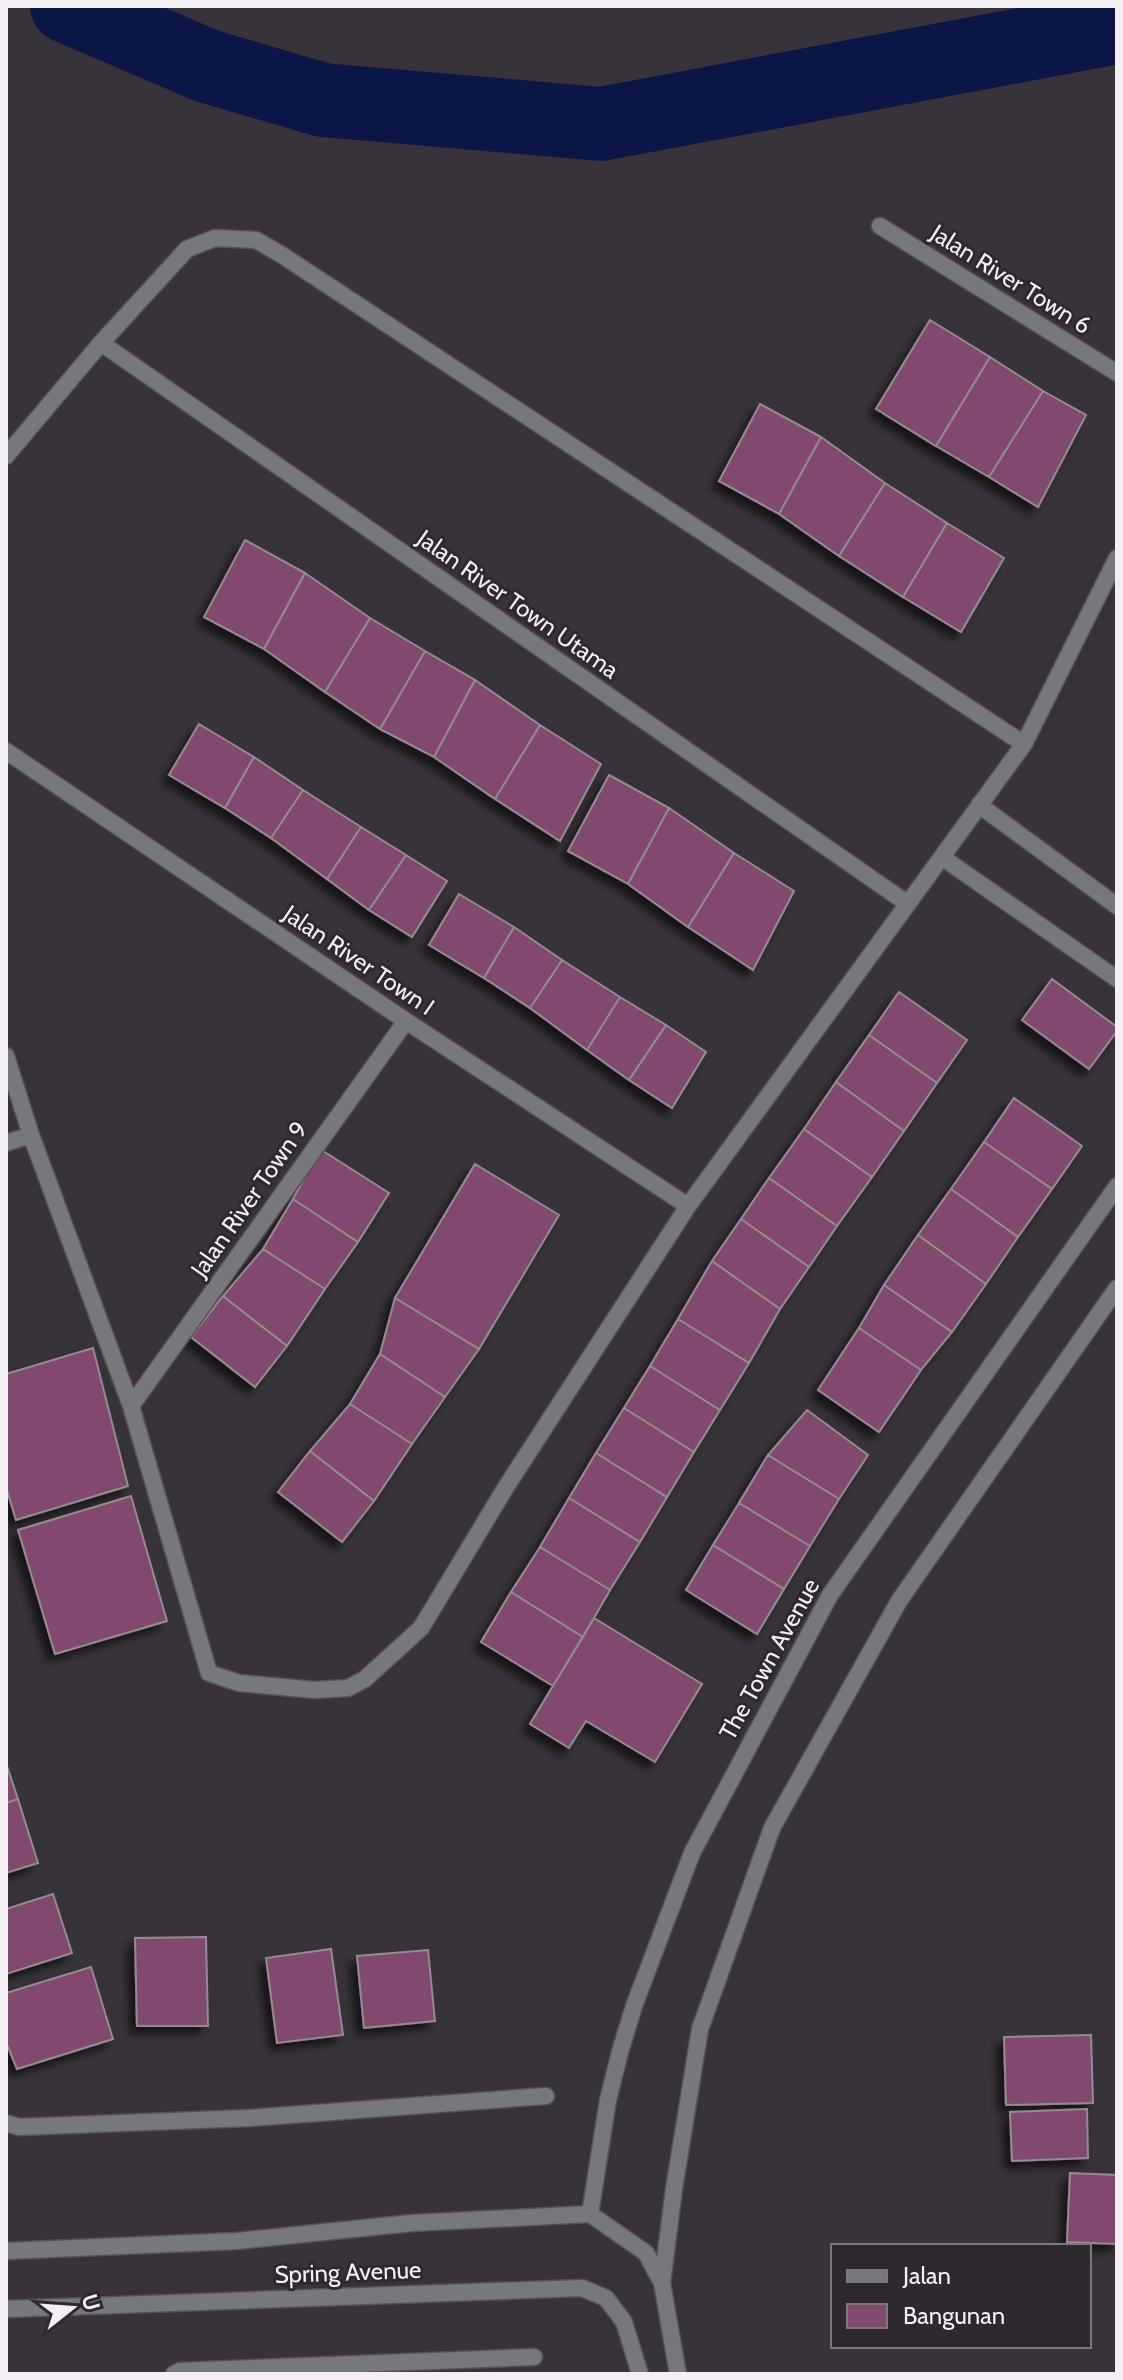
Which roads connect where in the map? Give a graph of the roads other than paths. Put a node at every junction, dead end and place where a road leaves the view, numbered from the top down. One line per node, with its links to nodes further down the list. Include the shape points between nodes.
1 (880, 226): 3 (street, Jalan River Town 6)
2 (101, 343): 4 (street); 6 (street, via 187,249 215,238 256,240); 10 (street, Jalan River Town Utama)
3 (1117, 373)
4 (6, 456)
5 (1117, 558): 6 (street)
6 (1024, 744): 8 (street)
7 (6, 751): 13 (street, Jalan River Town I)
8 (979, 805): 9 (street); 11 (street)
9 (943, 858): 10 (street); 12 (street)
10 (908, 904): 18 (street)
11 (1117, 906)
12 (1117, 979)
13 (406, 1021): 18 (street, Jalan River Town I); 20 (street, Jalan River Town 9)
14 (6, 1056): 15 (street)
15 (31, 1135): 16 (street); 20 (street)
16 (6, 1143)
17 (1117, 1186): 23 (street, The Town Avenue, via 830,1595 692,1853 620,2052)
18 (688, 1206): 20 (street, via 421,1628 348,1688 239,1683 209,1673)
19 (1117, 1288): 25 (street, via 899,1601 772,1828 700,2029)
20 (131, 1406)
21 (546, 2096): 22 (street, via 249,2118 19,2127)
22 (6, 2123)
23 (590, 2214): 24 (street, Spring Avenue, via 427,2222 289,2238); 25 (street, via 646,2253)
24 (6, 2251)
25 (662, 2283): 30 (street)
26 (6, 2309): 29 (street, Spring Avenue, via 582,2288 606,2298 624,2322)
27 (534, 2357): 28 (street)
28 (174, 2374)
29 (640, 2374)
30 (678, 2374)

